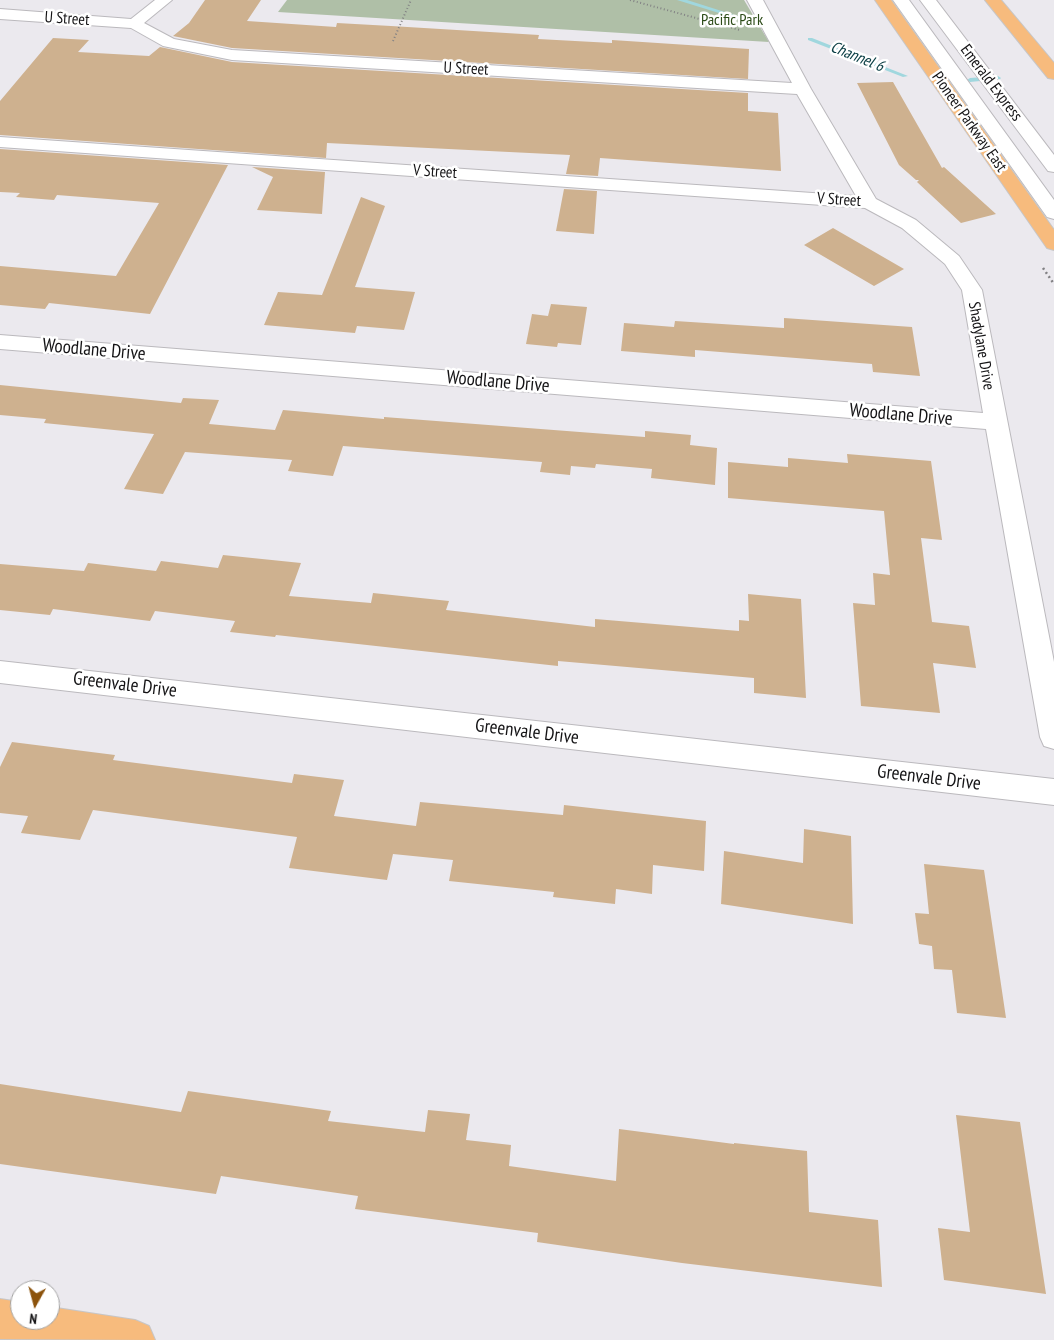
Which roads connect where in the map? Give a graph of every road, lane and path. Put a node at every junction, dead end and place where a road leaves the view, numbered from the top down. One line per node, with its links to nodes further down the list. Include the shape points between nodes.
1 (164, 0): 10 (street)
2 (411, 0): 12 (path)
3 (630, 0): 11 (path, via 752,33)
4 (755, 0): 11 (street)
5 (883, 0): 19 (main road, Pioneer Parkway East)
6 (900, 0): 18 (street, Emerald Express)
7 (928, 0): 16 (street, Emerald Express)
8 (993, 0): 13 (main road)
9 (0, 14): 10 (street, U Street)
10 (134, 24): 12 (street, U Street, via 169,43 232,55)
11 (773, 33): 14 (street)
12 (384, 64): 14 (street, U Street)
13 (1054, 74)
14 (803, 89): 17 (street)
15 (0, 142): 17 (street, V Street)
16 (1054, 167)
17 (869, 203): 21 (street, Shadylane Drive, via 909,224 952,260 972,290)
18 (1054, 213)
19 (1054, 244)
20 (0, 342): 21 (street, Woodlane Drive)
21 (995, 422): 23 (street, Shadylane Drive)
22 (0, 672): 24 (street, Greenvale Drive)
23 (1054, 737)
24 (1054, 792)
25 (0, 1319): 26 (main road)
26 (135, 1340)

